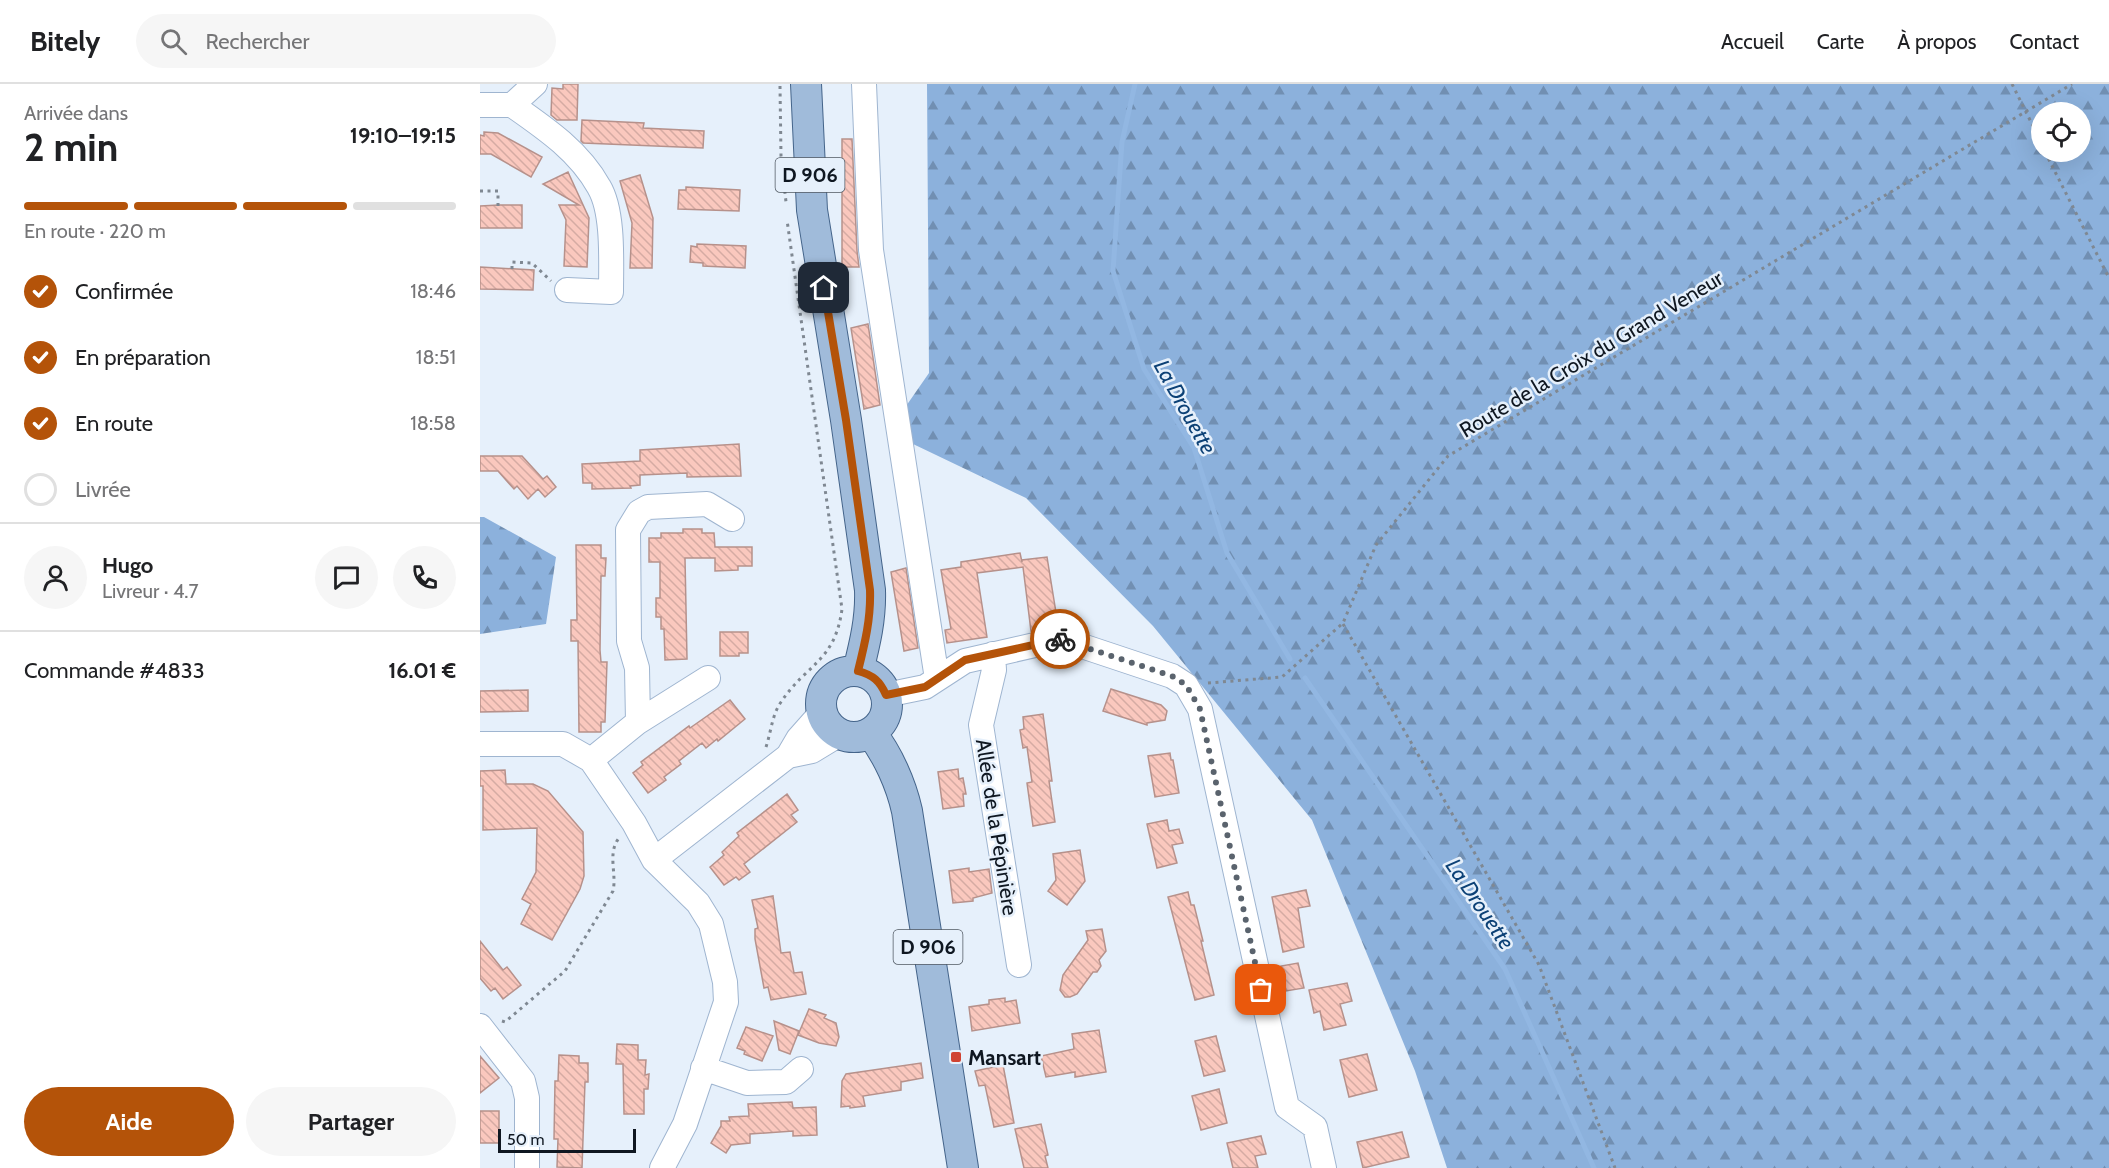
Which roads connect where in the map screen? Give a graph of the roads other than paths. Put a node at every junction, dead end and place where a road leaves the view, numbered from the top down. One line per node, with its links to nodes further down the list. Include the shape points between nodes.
1 (535, 84): 5 (street)
2 (806, 84): 9 (main road, D 906, via 812,210 870,590 871,612)
3 (864, 84): 11 (street, via 871,250)
4 (480, 105): 5 (street)
5 (512, 105): 6 (street, via 553,133 578,158 600,188 609,218 611,292)
6 (567, 290)
7 (732, 519): 13 (street, via 707,504 648,507 639,512 628,530 629,641 637,668)
8 (993, 654): 11 (street, via 965,660); 19 (street, Allée de la Pépinière, via 994,670 981,725); 26 (street, via 1061,639 1172,676 1186,685 1200,709 1287,1107 1315,1127)
9 (858, 671): 12 (main road, via 876,679); 14 (main road, via 837,675 823,691 821,702)
10 (708, 678): 13 (street)
11 (937, 680): 12 (street, via 925,687)
12 (886, 695): 15 (main road, via 885,717)
13 (638, 723): 17 (street)
14 (831, 723): 15 (main road, via 850,737); 18 (street, via 777,752)
15 (871, 733): 25 (main road, D 906, via 896,778 907,812)
16 (480, 744): 17 (street, via 563,744)
17 (591, 760): 18 (street)
18 (654, 860): 21 (street, via 699,903 711,924 725,982 726,1002)
19 (1019, 965)
20 (489, 1023): 23 (street, via 523,1081 527,1098)
21 (703, 1068): 22 (street, via 747,1083 786,1082); 24 (street, via 685,1124)
22 (801, 1069)
23 (526, 1168)
24 (662, 1168)
25 (963, 1168)
26 (1324, 1168)

